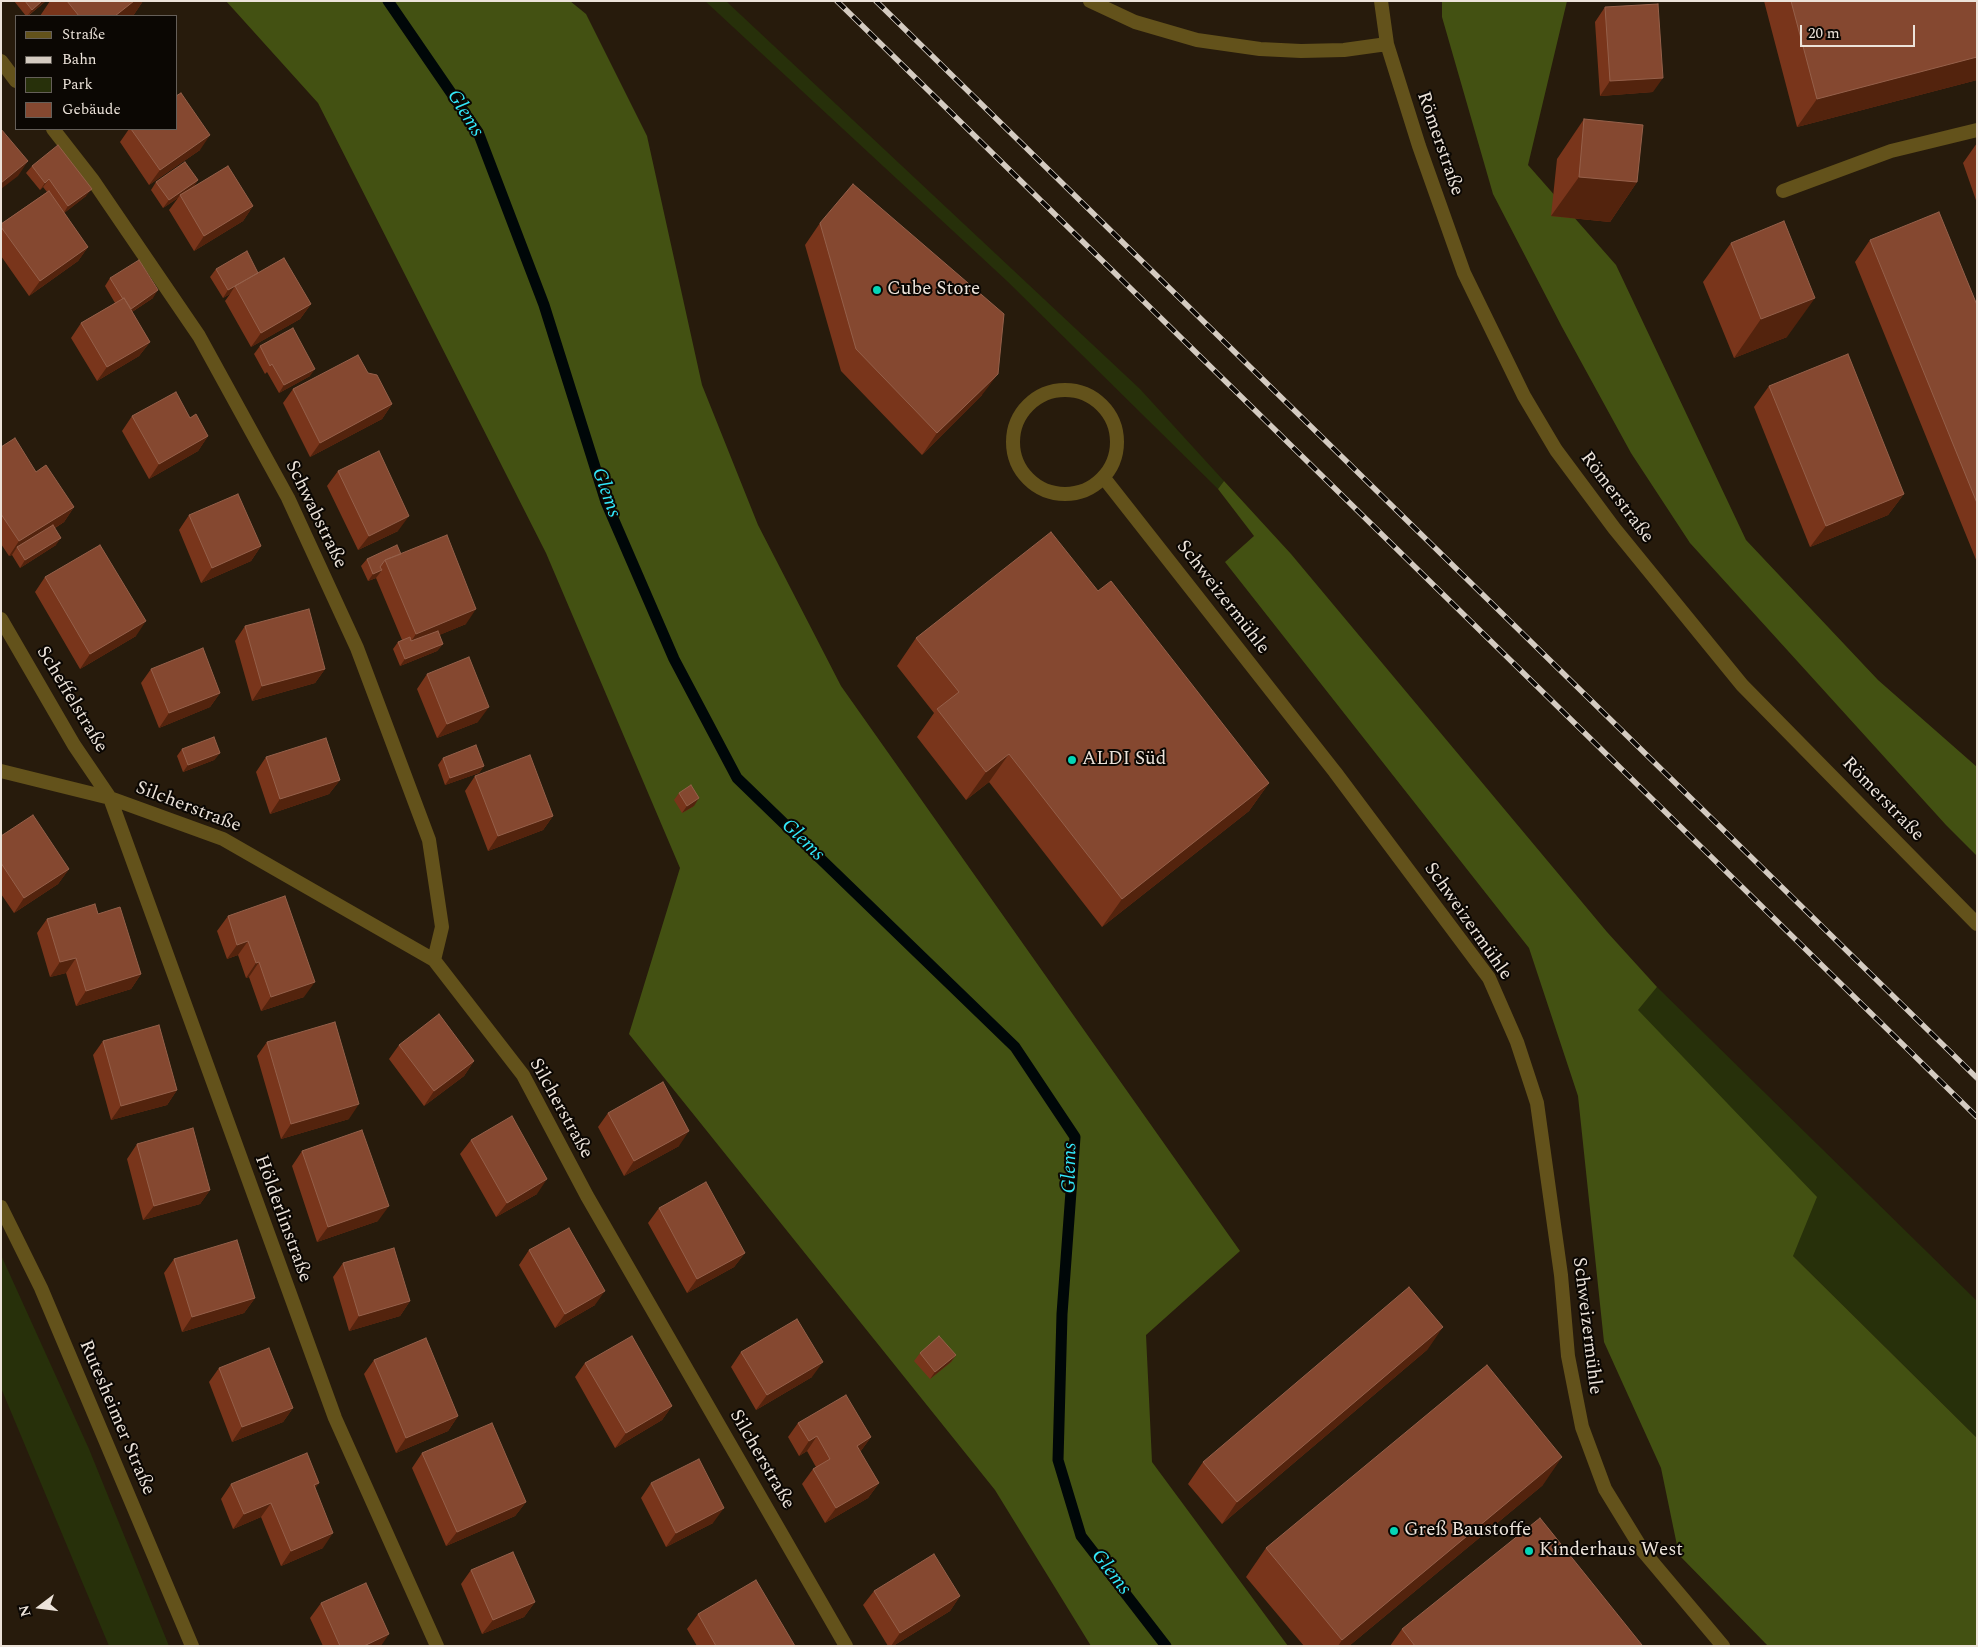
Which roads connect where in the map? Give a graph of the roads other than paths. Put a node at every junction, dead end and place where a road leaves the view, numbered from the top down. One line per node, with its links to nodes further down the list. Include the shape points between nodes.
1 (1090, 1): 3 (street, via 1135,22 1197,40 1301,51)
2 (1381, 1): 3 (street, Römerstraße)
3 (1387, 44): 13 (street, Römerstraße, via 1464,273 1524,396 1556,450 1614,528 1742,685)
4 (1, 61): 5 (street)
5 (15, 80)
6 (54, 130): 14 (street, Schwabstraße, via 92,179 199,336 288,498 357,648 429,840 442,927)
7 (1977, 130): 8 (street, via 1891,151)
8 (1783, 191)
9 (1104, 478): 9 (street, via 1117,450 1113,420 1104,407 1092,397 1076,391 1044,395 1029,404 1019,418 1014,434 1014,451 1030,480 1044,490 1060,494 1092,488); 19 (street, Schweizermühle, via 1336,772 1489,978 1517,1042 1537,1103 1561,1275 1568,1356 1582,1427 1605,1489 1643,1551)
10 (1, 619): 12 (street, Scheffelstraße, via 74,745)
11 (1, 771): 12 (street, Silcherstraße)
12 (110, 798): 14 (street, Silcherstraße, via 223,839); 17 (street, Hölderlinstraße, via 335,1418)
13 (1977, 924)
14 (434, 960): 18 (street, Silcherstraße, via 523,1075 586,1196)
15 (1, 1207): 16 (street, Rutesheimer Straße, via 42,1288)
16 (192, 1646)
17 (437, 1646)
18 (846, 1646)
19 (1723, 1646)

